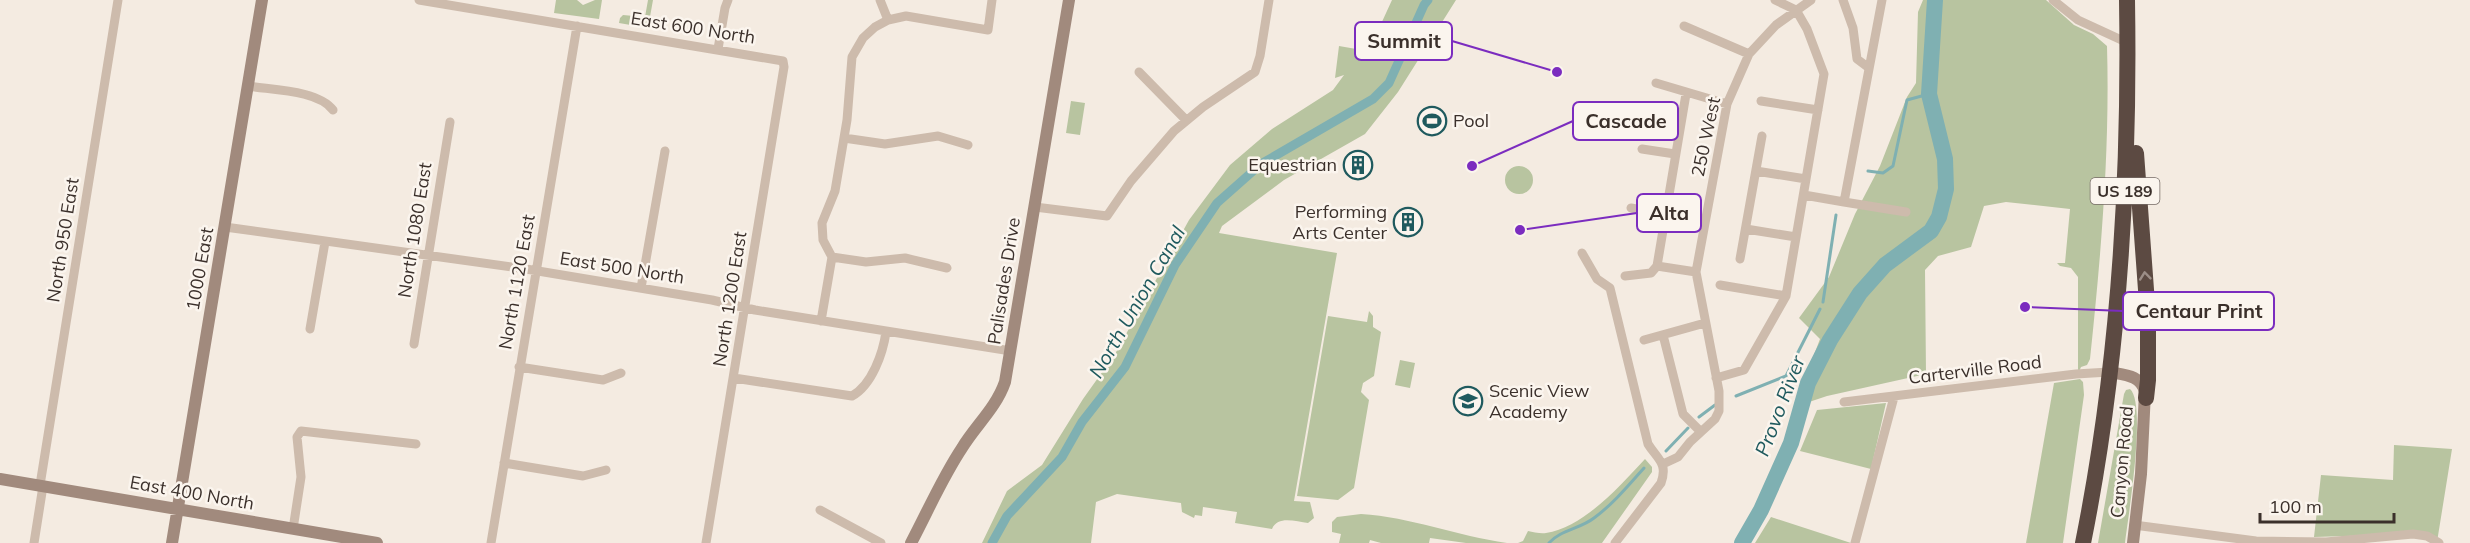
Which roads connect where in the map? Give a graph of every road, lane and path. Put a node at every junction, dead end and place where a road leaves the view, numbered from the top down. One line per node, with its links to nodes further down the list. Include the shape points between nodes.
1 (118, 0): 88 (street, North 950 East)
2 (262, 0): 26 (street, 1000 East)
3 (419, 0): 17 (street, East 600 North)
4 (728, 0): 20 (street)
5 (880, 0): 16 (street)
6 (992, 0): 16 (street, via 988,30 906,16)
7 (1069, 0): 45 (street, Palisades Drive)
8 (1269, 0): 33 (street, via 1255,72)
9 (1775, 0): 15 (street)
10 (1811, 0): 15 (street, 250 West)
11 (1843, 0): 23 (street, via 1853,28 1857,59)
12 (1882, 0): 23 (street)
13 (2053, 0): 19 (street, via 2078,20)
14 (2127, 0): 19 (highway, US 189)
15 (1796, 10): 21 (street, 250 West); 31 (street, via 1824,74)
16 (888, 20): 36 (street, via 869,31 852,56)
17 (577, 26): 20 (street, East 600 North); 59 (street, North 1120 East)
18 (1684, 26): 21 (street)
19 (2128, 43): 32 (highway, US 189)
20 (718, 49): 22 (street, East 600 North)
21 (1749, 54): 29 (street, 250 West)
22 (783, 61): 65 (street, North 1200 East)
23 (1869, 68): 44 (street)
24 (1139, 72): 33 (street)
25 (1656, 83): 27 (street)
26 (248, 86): 30 (street, via 316,97); 49 (street, 1000 East)
27 (1686, 94): 29 (street); 40 (street)
28 (1761, 101): 31 (street)
29 (1727, 104): 60 (street, 250 West)
30 (333, 110)
31 (1818, 110): 42 (street)
32 (2128, 114): 75 (highway, US 189, via 2122,238); 80 (highway, one-way to 32, via 2146,288 2135,150)
33 (1186, 120): 45 (street, via 1143,166 1104,218)
34 (450, 122): 54 (street, North 1080 East)
35 (1762, 136): 41 (street)
36 (844, 138): 37 (street, via 885,144 938,136); 55 (street, via 835,192 822,223 823,240)
37 (968, 145)
38 (1642, 149): 40 (street)
39 (665, 151): 63 (street)
40 (1675, 154): 48 (street)
41 (1756, 171): 42 (street); 50 (street)
42 (1806, 179): 43 (street)
43 (1803, 195): 44 (street); 51 (street)
44 (1844, 202): 47 (street)
45 (1035, 207): 73 (street, Palisades Drive)
46 (1631, 208): 48 (street)
47 (1906, 212)
48 (1664, 214): 57 (street)
49 (225, 227): 52 (street, East 500 North); 89 (street, 1000 East)
50 (1746, 229): 51 (street); 56 (street)
51 (1796, 237): 64 (street)
52 (325, 242): 54 (street, East 500 North); 68 (street)
53 (1582, 253): 85 (street, via 1597,279 1610,288 1648,444)
54 (427, 257): 59 (street, East 500 North); 72 (street, North 1080 East)
55 (832, 257): 58 (street, via 866,262 914,258); 66 (street)
56 (1740, 259)
57 (1657, 266): 60 (street); 61 (street, via 1651,273)
58 (947, 268)
59 (536, 271): 63 (street, East 500 North); 74 (street, North 1120 East)
60 (1696, 272): 67 (street, 250 West)
61 (1625, 276)
62 (1720, 285): 64 (street)
63 (641, 288): 65 (street, East 500 North)
64 (1786, 296): 78 (street, via 1744,370)
65 (745, 307): 66 (street, East 500 North); 77 (street, North 1200 East)
66 (821, 321): 69 (street, East 500 North)
67 (1705, 324): 70 (street); 78 (street, 250 West)
68 (310, 329)
69 (886, 332): 73 (street, East 500 North); 77 (street, via 882,357 852,396)
70 (1663, 334): 71 (street); 82 (street, via 1683,414)
71 (1644, 340)
72 (414, 344)
73 (1011, 351): 100 (street, Palisades Drive, via 999,399 948,469)
74 (519, 367): 76 (street, via 603,380); 84 (street, North 1120 East)
75 (2109, 372): 79 (street, Carterville Road); 80 (street, Canyon Road, via 2137,379); 103 (highway, US 189)
76 (621, 373)
77 (734, 378): 98 (street, North 1200 East)
78 (1716, 378): 82 (street, 250 West, via 1719,411)
79 (1894, 397): 81 (street, Carterville Road); 102 (street)
80 (2146, 398): 91 (street, Canyon Road)
81 (1844, 402)
82 (1700, 431): 85 (street, 250 West)
83 (416, 444): 92 (street, via 301,431 297,436 301,477)
84 (504, 463): 86 (street, via 583,476); 97 (street, North 1120 East)
85 (1664, 468): 101 (street, via 1660,483)
86 (606, 470)
87 (0, 479): 88 (street, East 400 North)
88 (41, 485): 89 (street, East 400 North); 94 (street, North 950 East)
89 (177, 509): 92 (street, East 400 North); 95 (street, 1000 East)
90 (820, 510): 99 (street)
91 (2134, 525): 93 (street); 104 (street, Canyon Road)
92 (293, 529): 96 (street, East 400 North)
93 (2239, 541): 105 (street, via 2326,542 2412,534)
94 (34, 543)
95 (172, 543)
96 (377, 543)
97 (491, 543)
98 (706, 543)
99 (882, 543)
100 (911, 543)
101 (1616, 543)
102 (1856, 543)
103 (2083, 543)
104 (2133, 543)
105 (2439, 543)

